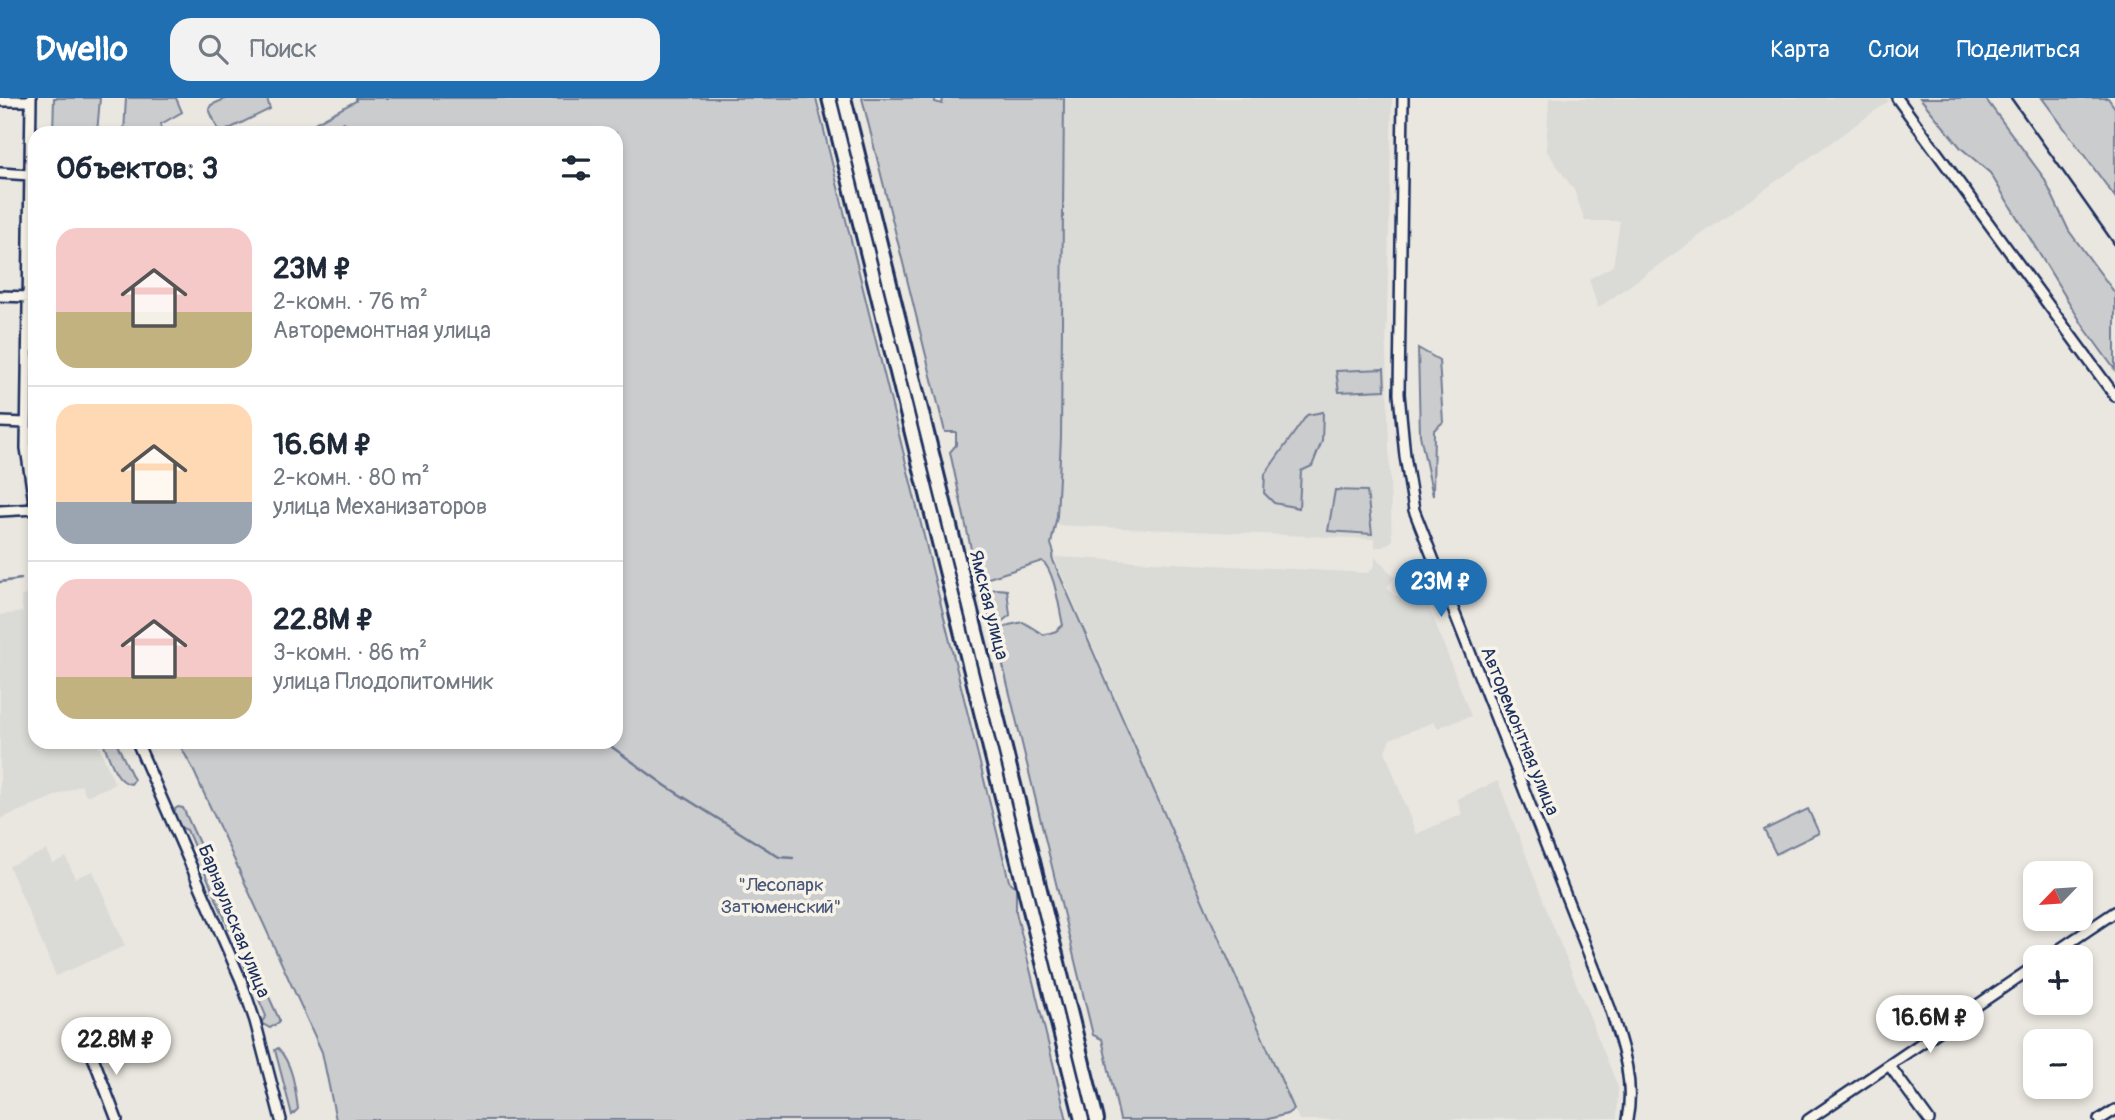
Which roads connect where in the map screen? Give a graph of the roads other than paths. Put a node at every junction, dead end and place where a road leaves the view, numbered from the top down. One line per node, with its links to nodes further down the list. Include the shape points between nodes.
1 (829, 98): 11 (main road, Ямская улица)
2 (844, 98): 10 (main road, Ямская улица)
3 (1403, 98): 32 (street, Авторемонтная улица, via 1399,394 1414,510 1610,1008 1631,1084)
4 (1896, 98): 15 (street)
5 (31, 100): 6 (street); 7 (street)
6 (0, 101)
7 (31, 126)
8 (0, 173): 9 (street)
9 (28, 175)
10 (891, 292): 11 (main road); 31 (main road, Ямская улица)
11 (877, 295): 30 (main road, Ямская улица)
12 (0, 296): 13 (street)
13 (28, 297)
14 (28, 339): 17 (street)
15 (2115, 396)
16 (0, 422): 17 (street)
17 (26, 423): 18 (street)
18 (28, 462)
19 (28, 510): 20 (street)
20 (0, 511)
21 (140, 749): 29 (street, Барнаульская улица, via 241,980)
22 (2115, 912): 23 (street)
23 (2066, 945)
24 (2023, 974): 26 (street)
25 (88, 1044): 28 (street)
26 (1889, 1065): 33 (street); 34 (street)
27 (2115, 1110): 35 (street)
28 (117, 1120)
29 (281, 1120)
30 (1082, 1120)
31 (1097, 1120)
32 (1627, 1120)
33 (1808, 1120)
34 (1929, 1120)
35 (2099, 1120)

